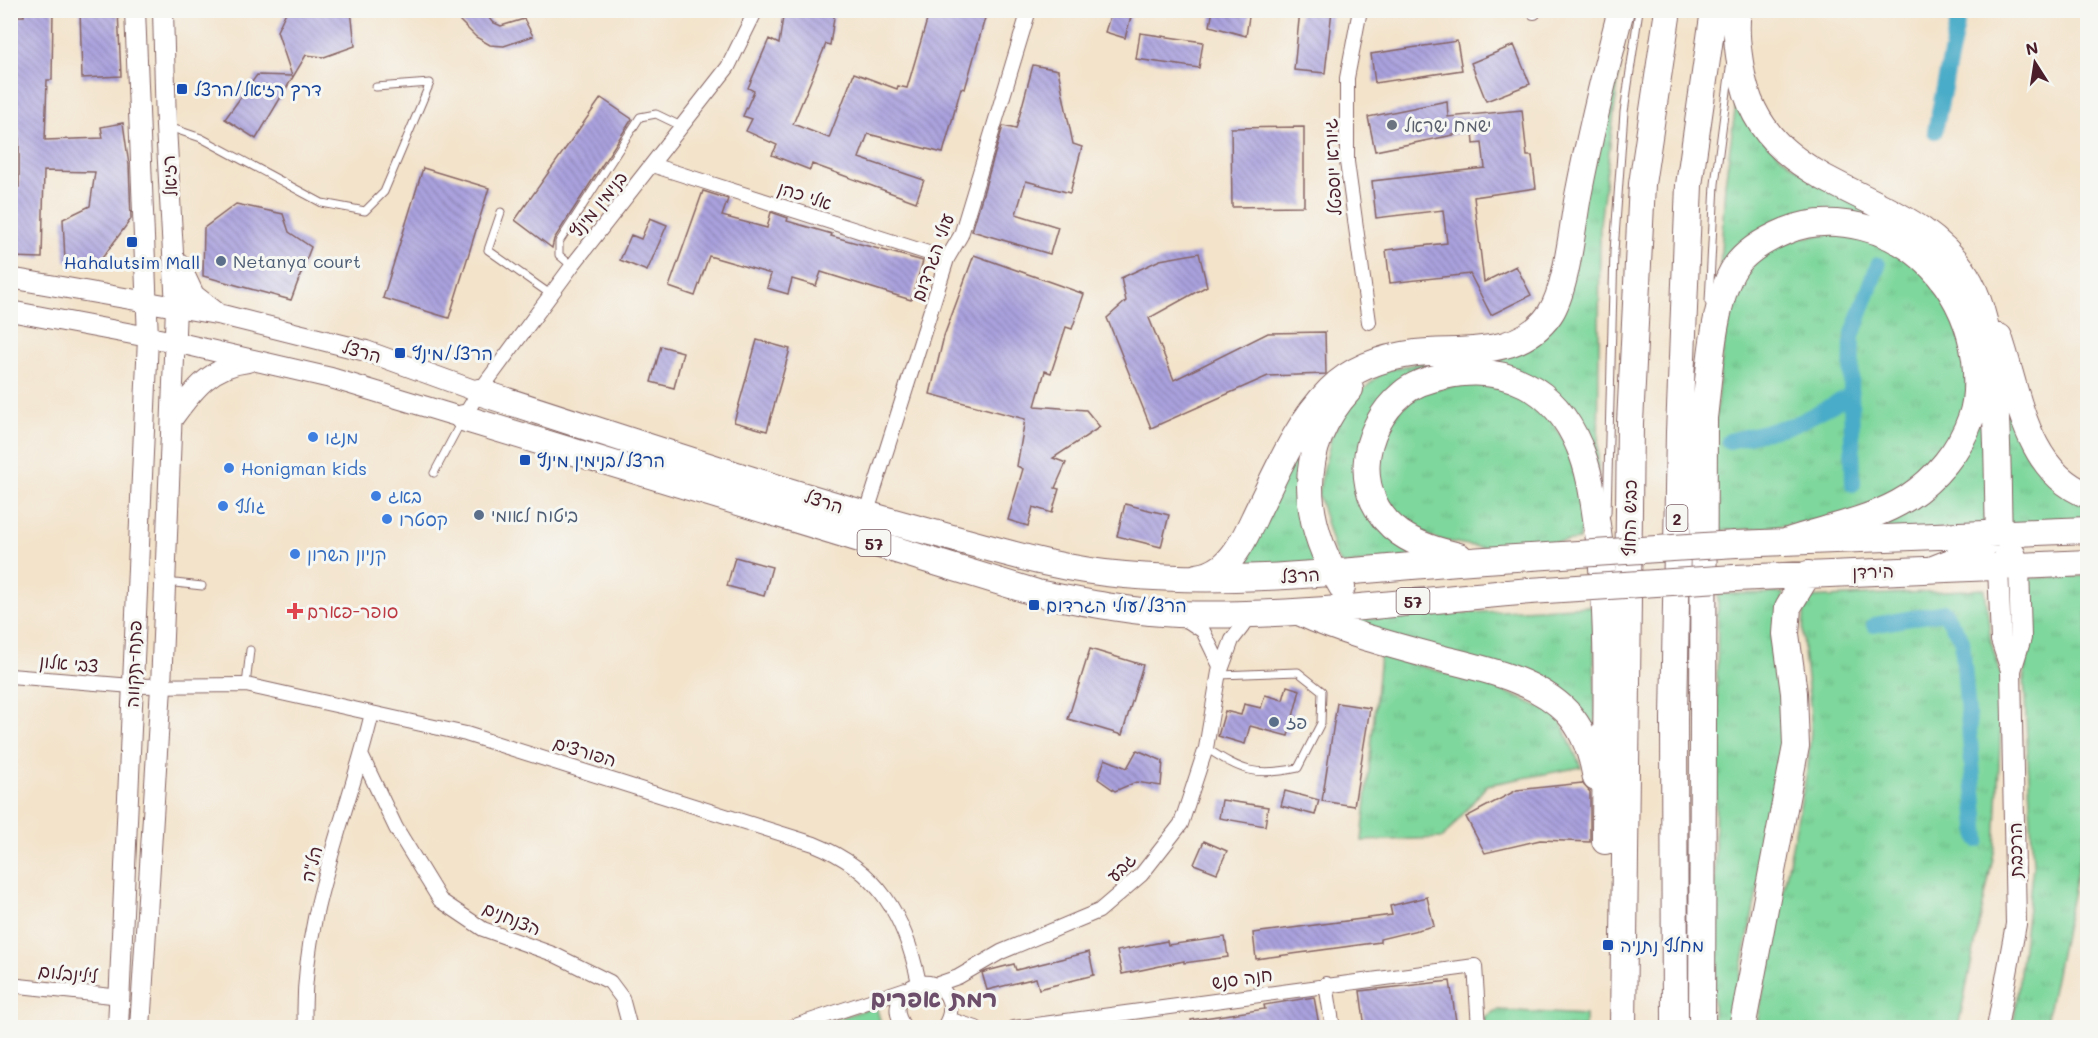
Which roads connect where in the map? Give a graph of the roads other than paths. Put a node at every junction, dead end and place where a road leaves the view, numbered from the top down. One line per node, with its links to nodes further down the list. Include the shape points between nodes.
1 (135, 10): 19 (main road, רזיאל)
2 (163, 10): 12 (main road, רזיאל)
3 (756, 10): 13 (street, בנימין מינץ, via 728,67)
4 (1029, 10): 18 (street, עולי הגרדום, via 961,236)
5 (1360, 10): 28 (street, גיורא יוספטל, via 1347,78 1347,162)
6 (1621, 10): 31 (highway, via 1591,129 1566,264 1550,315 1520,340 1501,346 1475,352)
7 (1639, 10): 40 (lane, via 1624,112 1614,251)
8 (1668, 10): 70 (highway, כביש החוף, via 1642,184 1630,423)
9 (1714, 10): 89 (highway, 2, via 1689,185 1679,432 1674,719)
10 (1737, 18): 17 (highway, via 1742,80 1763,131 1803,166 1913,223); 36 (lane, via 1715,184)
11 (376, 87): 12 (lane, via 430,83 384,192 365,211 322,203 201,138)
12 (166, 126): 16 (main road, רזיאל)
13 (683, 127): 14 (street, בנימין מינץ); 20 (lane, via 656,114 640,117 559,242 559,255)
14 (652, 165): 18 (street, אלי כהן); 20 (street, בנימין מינץ)
15 (501, 212): 22 (lane, via 488,250)
16 (174, 246): 25 (main road, רזיאל); 27 (main road, via 184,279 194,295)
17 (1952, 257): 38 (highway, via 1977,286 1989,308 2046,466 2058,478); 45 (highway, via 1970,281 1982,309 1988,339)
18 (946, 259): 39 (street, עולי הגרדום)
19 (146, 266): 23 (main road, via 139,285); 24 (main road, רזיאל)
20 (572, 266): 22 (street, בנימין מינץ)
21 (10, 278): 23 (main road, הרצל)
22 (550, 294): 33 (street, בנימין מינץ)
23 (118, 296): 24 (main road, הרצל)
24 (148, 301): 25 (main road, הרצל); 29 (main road, פתח-תקווה)
25 (176, 307): 27 (main road, הרצל); 30 (main road, רזיאל)
26 (10, 311): 29 (main road, הרצל)
27 (222, 315): 33 (main road, הרצל, via 366,351)
28 (1369, 322)
29 (148, 338): 30 (main road, הרצל); 63 (main road, פתח-תקווה)
30 (175, 342): 32 (main road, הרצל); 34 (main road, פתח-תקווה)
31 (1399, 355): 49 (highway, via 1379,363 1347,393 1315,453 1309,474 1310,516); 51 (highway, via 1347,376 1330,390 1301,429 1235,552 1214,573)
32 (251, 361): 34 (main road, via 229,364 206,379); 35 (main road, הרצל, via 331,378)
33 (479, 392): 35 (street, בנימין מינץ); 39 (highway, הרצל / 57)
34 (174, 417): 53 (main road, פתח-תקווה)
35 (463, 418): 37 (lane); 59 (highway, הרצל / 57, via 1037,593)
36 (1704, 418): 43 (highway, via 1724,293 1735,268 1752,249 1774,236 1796,227 1823,223 1848,223 1876,230 1917,254 1954,294 1972,342 1976,385 1972,417 1949,460 1906,498); 90 (highway)
37 (434, 473)
38 (2088, 495)
39 (866, 515): 51 (highway, הרצל / 57, via 1043,563)
40 (1607, 522)
41 (2080, 531): 45 (highway, הירדן / 57)
42 (1606, 533): 52 (lane)
43 (1788, 541): 44 (highway, הירדן / 57, bridge); 45 (highway, הירדן / 57)
44 (1658, 548): 46 (highway, הרצל / 57, bridge)
45 (2007, 554): 47 (highway, הירדן / 57); 48 (highway, הירדן / 57); 48 (highway, via 1976,552); 92 (main road, הרכבת, via 2001,640 2011,670 2016,924)
46 (1480, 560): 49 (highway, הרצל / 57); 52 (highway, via 1438,550 1401,533 1376,507 1366,478 1367,448 1394,401 1421,382 1454,374 1494,374 1518,380 1538,391 1559,411 1580,446 1590,477)
47 (2088, 562)
48 (1933, 569): 50 (highway, הירדן / 57)
49 (1334, 573): 51 (highway, הרצל / 57); 56 (highway)
50 (1808, 574): 54 (highway, הירדן / 57, bridge); 91 (highway, via 1788,607 1786,634 1796,746)
51 (1185, 579)
52 (1605, 580): 69 (highway)
53 (164, 582): 55 (lane); 65 (main road, פתח-תקווה)
54 (1658, 583): 56 (highway, הרצל / 57, bridge)
55 (202, 586)
56 (1357, 606): 57 (highway, הרצל / 57)
57 (1295, 611): 58 (highway, הרצל / 57); 69 (highway, via 1347,631 1494,673 1551,698 1580,727 1596,774)
58 (1254, 612): 59 (highway, הרצל / 57); 61 (street, גבע, via 1232,640)
59 (1175, 614): 61 (street, גבע, via 1203,631 1217,657)
60 (250, 650): 64 (lane)
61 (1220, 675): 67 (street, גבע); 67 (lane, via 1298,672 1322,691 1321,723 1299,768 1270,774 1234,766)
62 (10, 676): 63 (street, צבי אלון)
63 (132, 686): 65 (street, צבי אלון); 76 (main road, פתח-תקווה)
64 (246, 686): 65 (street, הפורצים); 66 (street, הפורצים)
65 (161, 687): 79 (main road, פתח-תקווה)
66 (372, 713): 68 (street, הל"ה); 71 (street, הפורצים, via 466,734 616,779 834,852 865,873 891,907 911,950)
67 (1206, 747): 74 (street, גבע, via 1181,824 1141,875 1121,893 1084,918 1001,952 958,977)
68 (362, 756): 80 (street, הל"ה, via 313,922 303,988); 81 (street, הצנחנים, via 396,828 440,900 483,929 553,954 610,982 622,998)
69 (1605, 841): 70 (highway)
70 (1623, 963): 88 (highway, כביש החוף)
71 (919, 983): 74 (street); 75 (street)
72 (1326, 984): 85 (street, חנה סנש); 86 (street); 87 (street, חנה סנש, via 1475,966)
73 (10, 985): 76 (street, לילינבלום)
74 (935, 985): 77 (street, via 948,998)
75 (906, 989): 82 (street); 83 (street, via 898,1005)
76 (121, 997): 78 (main road, פתח-תקווה)
77 (946, 1025): 84 (street)
78 (118, 1028)
79 (140, 1028)
80 (305, 1028)
81 (630, 1028)
82 (789, 1028)
83 (905, 1028)
84 (976, 1028)
85 (1014, 1028)
86 (1333, 1028)
87 (1479, 1028)
88 (1623, 1028)
89 (1675, 1028)
90 (1702, 1028)
91 (1742, 1028)
92 (1997, 1028)

